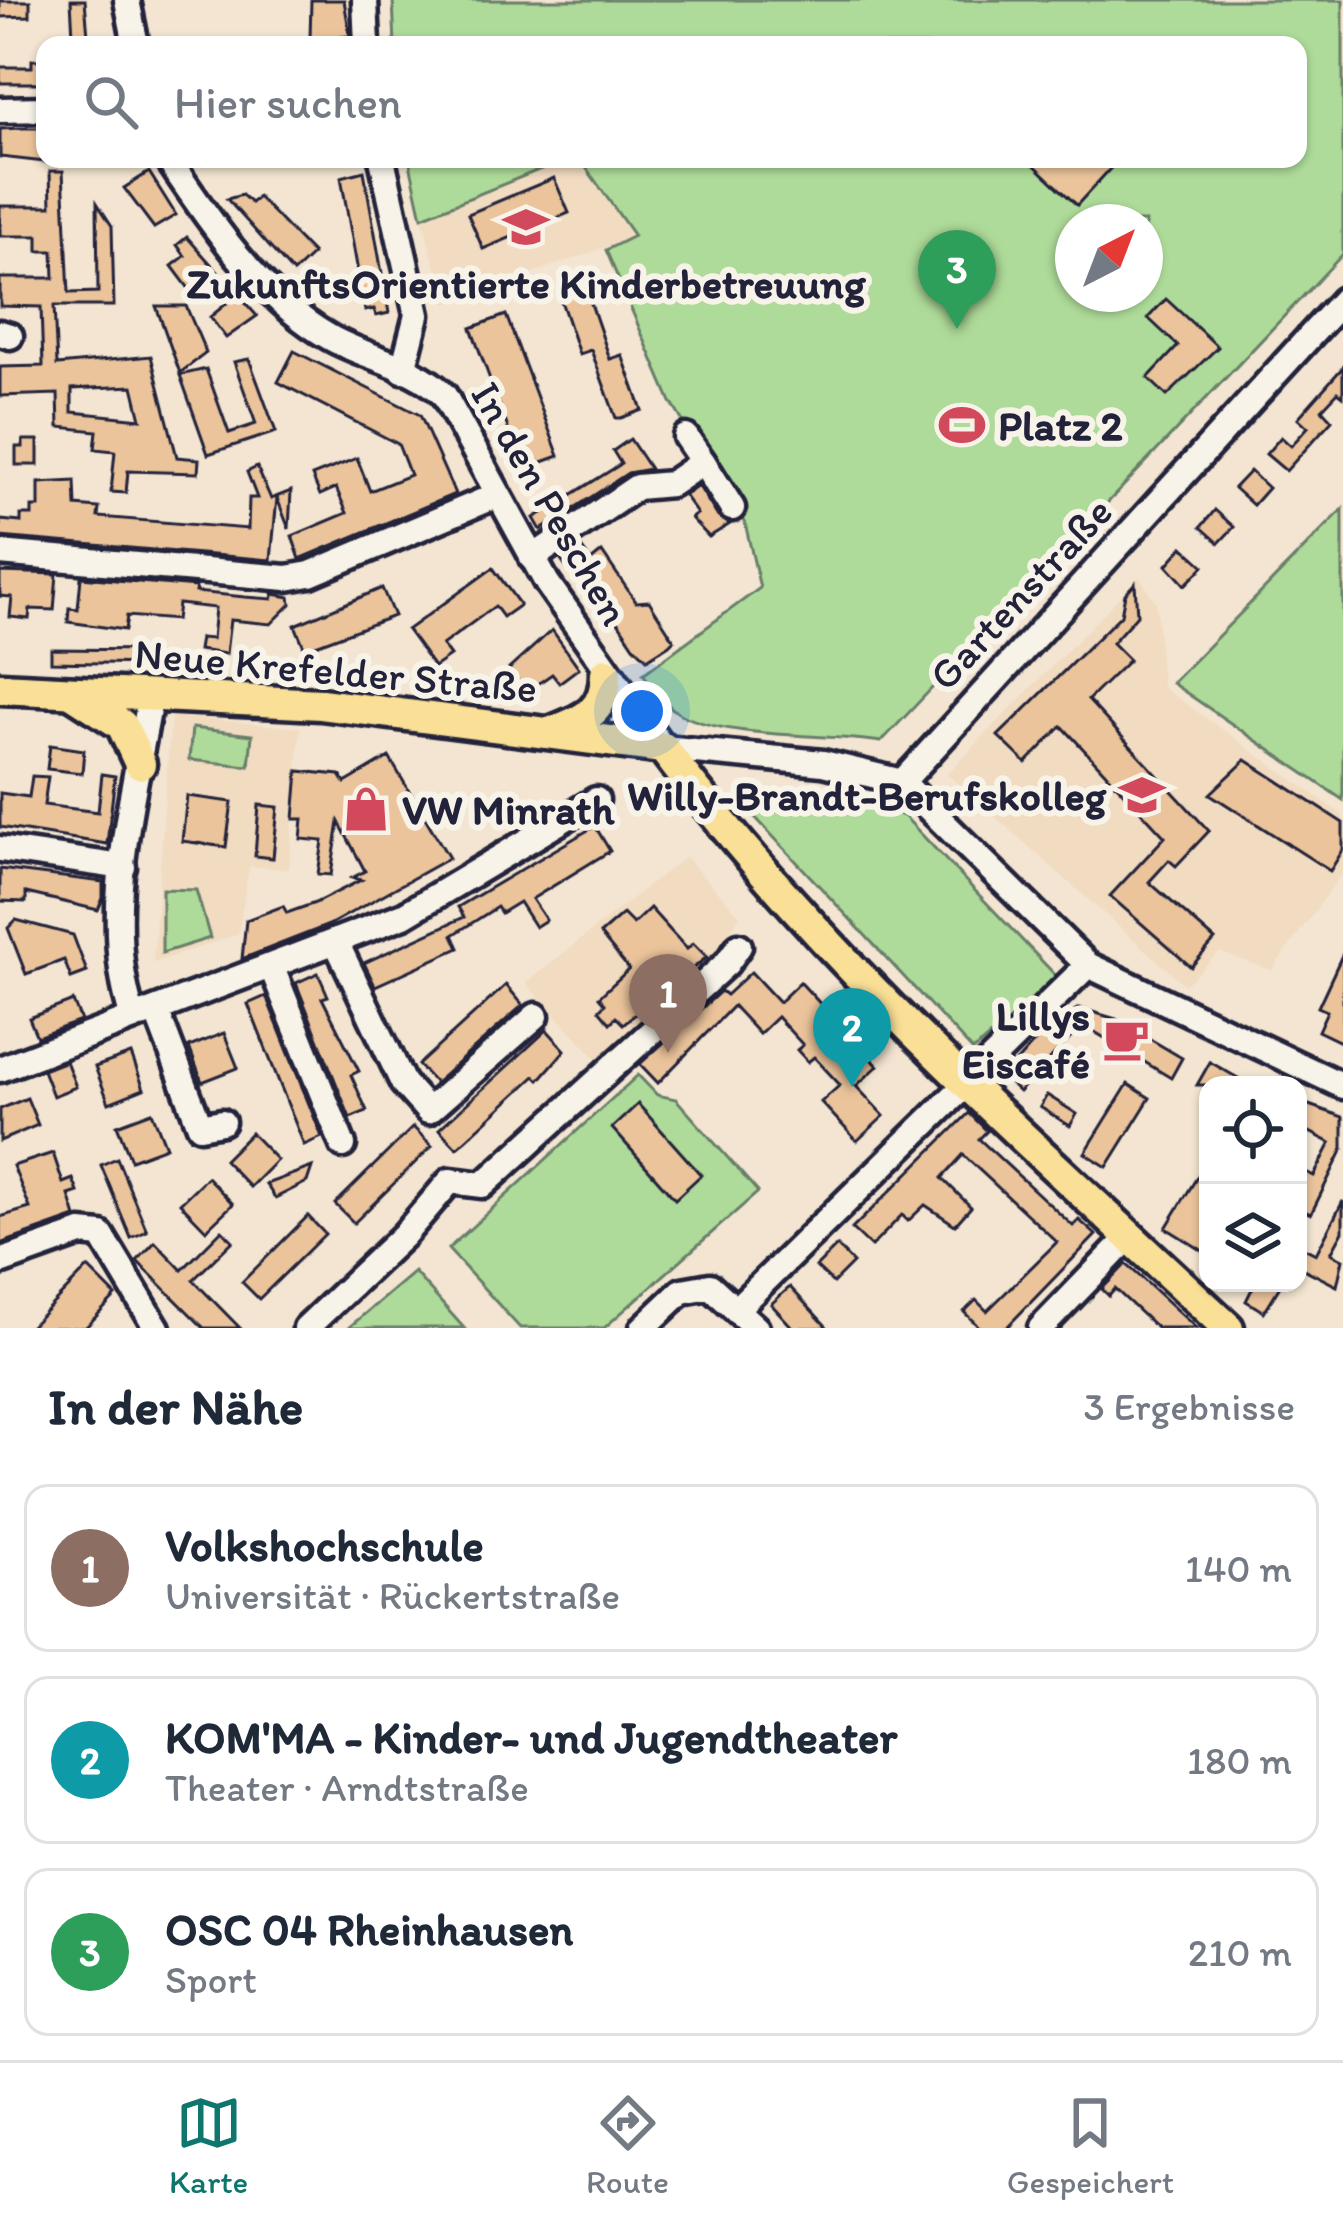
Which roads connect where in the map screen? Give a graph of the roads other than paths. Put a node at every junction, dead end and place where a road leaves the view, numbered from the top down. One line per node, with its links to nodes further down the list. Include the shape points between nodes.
1 (127, 0): 3 (street)
2 (365, 0): 4 (street)
3 (134, 36)
4 (367, 36)
5 (0, 110): 6 (street)
6 (36, 110)
7 (174, 168): 10 (street, In den Peschen, via 290,308 323,334)
8 (384, 168): 10 (street, via 416,315)
9 (1343, 300): 24 (street, Gartenstraße)
10 (403, 370): 13 (street, In den Peschen, via 444,395)
11 (686, 437): 12 (street)
12 (703, 462): 14 (street); 16 (street, via 671,484 637,487)
13 (495, 496): 15 (street, via 287,578); 16 (street, In den Peschen)
14 (732, 508)
15 (0, 553)
16 (532, 557): 17 (street, In den Peschen)
17 (606, 673): 21 (main road, via 596,711); 22 (street, In den Peschen)
18 (0, 688): 19 (main road, Neue Krefelder Straße)
19 (66, 689): 20 (main road, Neue Krefelder Straße); 23 (main road, via 122,725)
20 (151, 693): 21 (main road, Neue Krefelder Straße); 23 (street)
21 (552, 732): 22 (main road, Neue Krefelder Straße)
22 (663, 748): 24 (street, via 823,764); 35 (main road, via 801,916)
23 (140, 764): 27 (street)
24 (902, 782): 30 (street)
25 (596, 800): 28 (street, via 423,905)
26 (0, 849): 27 (street)
27 (123, 867): 32 (street, via 118,975)
28 (336, 942): 31 (street); 33 (street, via 403,1083 428,1111)
29 (739, 946): 43 (street, via 483,1185 450,1180)
30 (1088, 965): 35 (street); 36 (street)
31 (272, 968): 32 (street); 38 (street)
32 (144, 1014): 34 (street); 37 (street, via 200,1126)
33 (536, 1016)
34 (0, 1069)
35 (964, 1081): 39 (main road); 41 (street)
36 (1343, 1086)
37 (222, 1122)
38 (343, 1145)
39 (1130, 1236): 46 (street); 47 (main road)
40 (0, 1262): 42 (street, via 81,1233 101,1235)
41 (737, 1308): 44 (street, via 710,1286 682,1291); 45 (street)
42 (157, 1328)
43 (306, 1328)
44 (643, 1328)
45 (756, 1328)
46 (1040, 1328)
47 (1228, 1328)

